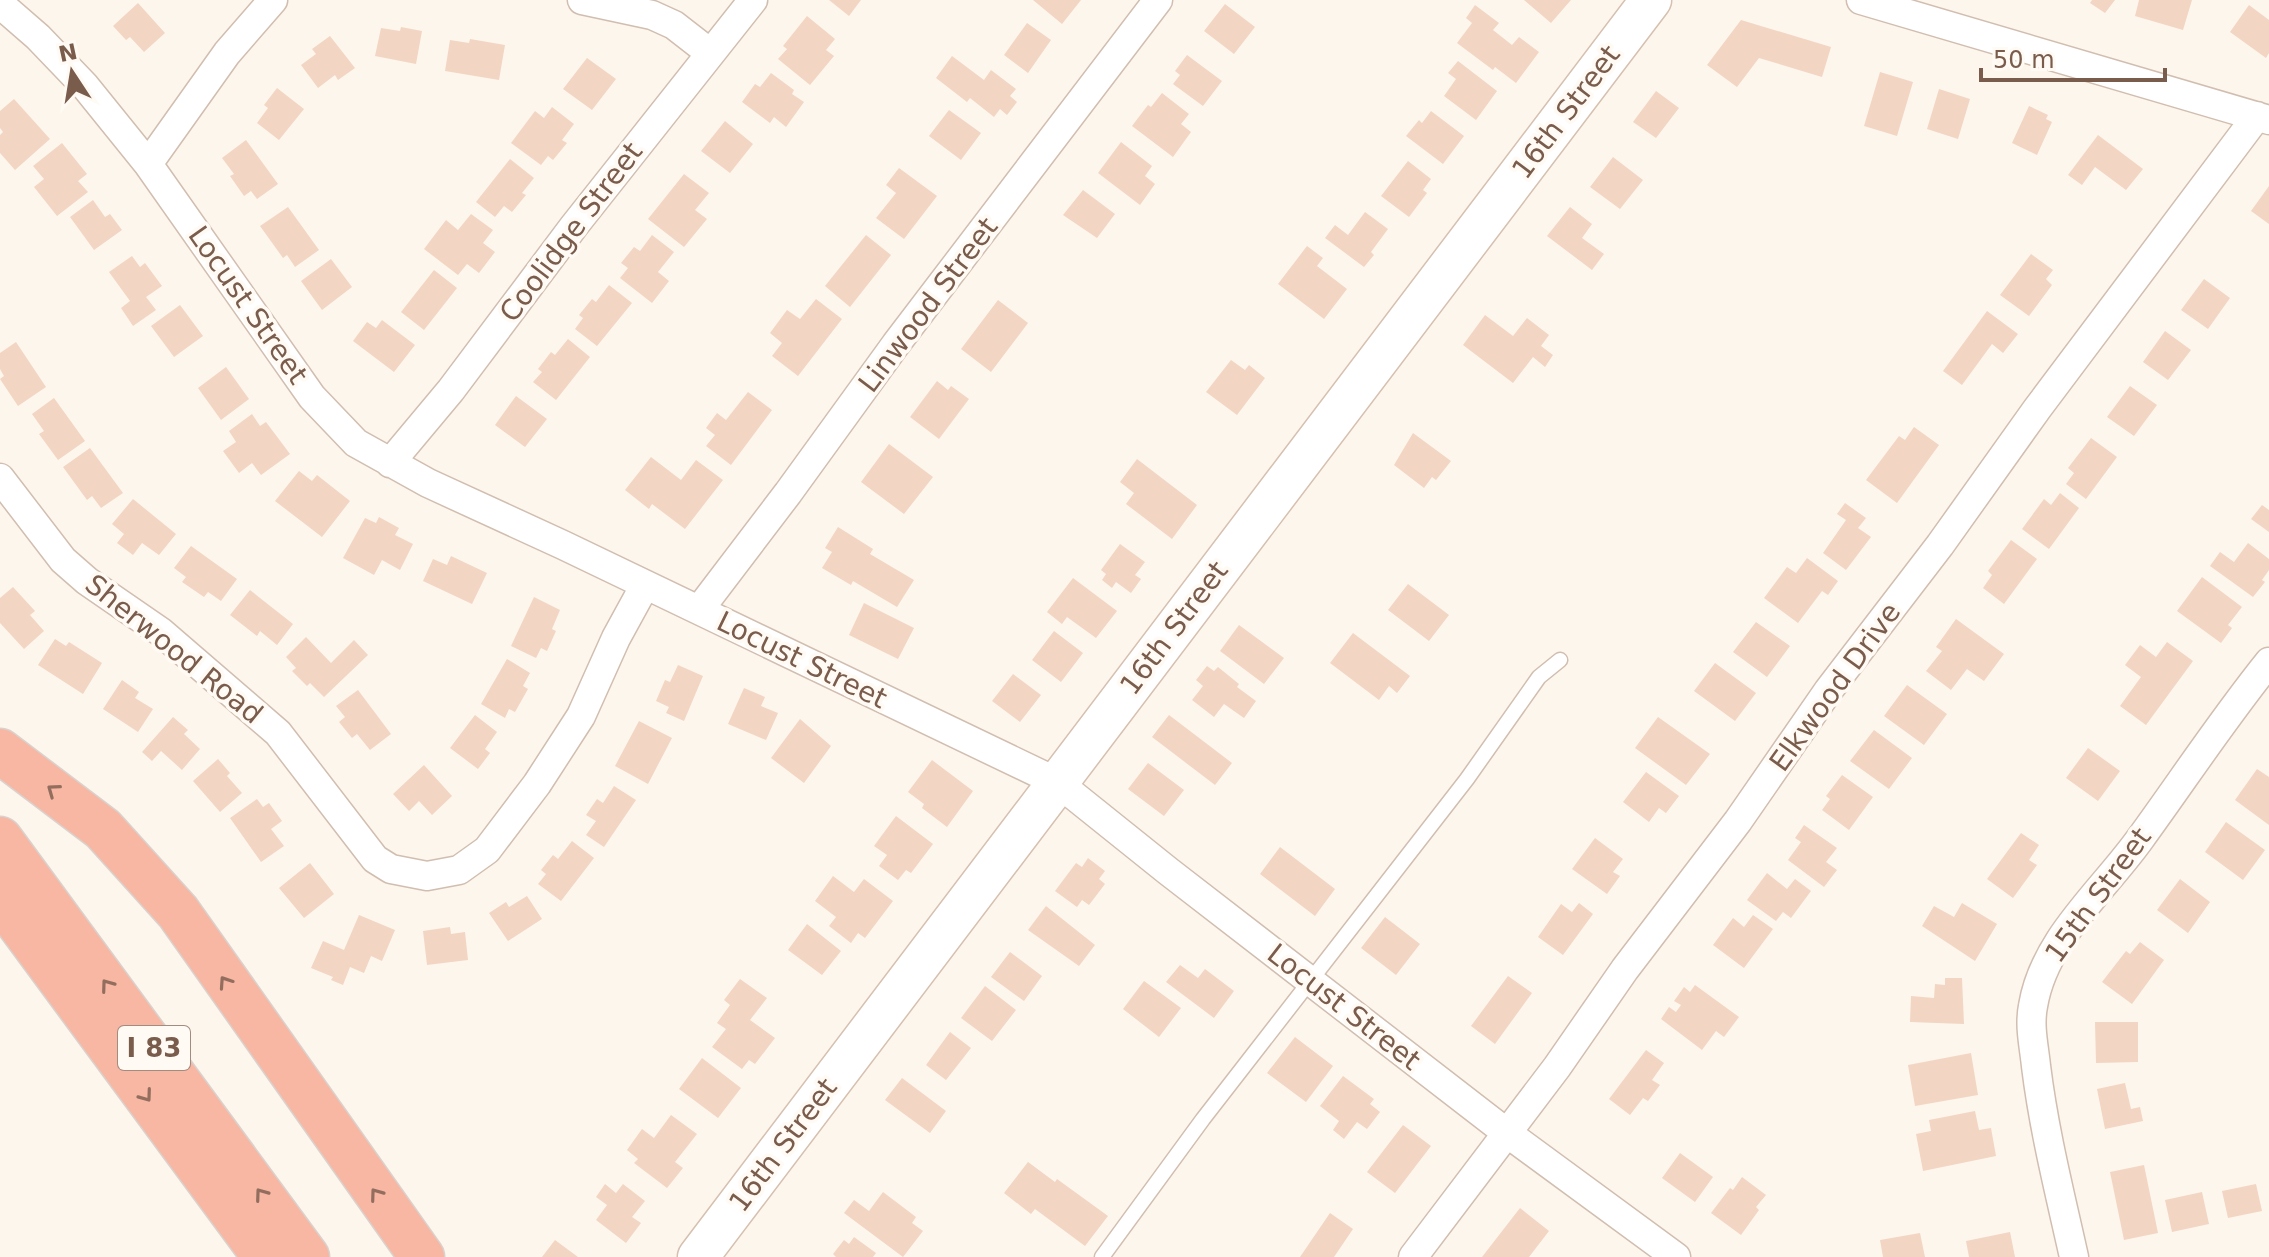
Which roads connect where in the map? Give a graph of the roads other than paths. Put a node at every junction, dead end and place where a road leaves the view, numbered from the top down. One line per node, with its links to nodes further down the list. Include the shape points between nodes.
1 (273, 0): 10 (street, via 227,53)
2 (582, 0): 8 (street, via 652,15)
3 (753, 0): 8 (street, Coolidge Street)
4 (1158, 0): 14 (street, Linwood Street)
5 (1651, 0): 18 (street, 16th Street)
6 (1861, 0): 9 (street)
7 (0, 4): 10 (street, Locust Street, via 85,86)
8 (710, 53): 11 (street, Coolidge Street)
9 (2263, 118): 22 (street, Elkwood Drive, via 2037,409)
10 (148, 164): 11 (street, Locust Street, via 312,397 356,443)
11 (390, 463): 13 (street, Locust Street)
12 (0, 478): 13 (street, Sherwood Road, via 63,560 161,632 257,713 375,859 410,874 451,873 487,850 581,716)
13 (645, 585): 14 (street, Locust Street)
14 (699, 610): 18 (street, Locust Street)
15 (1560, 660): 21 (lane, via 1539,677 1467,779)
16 (2269, 662): 30 (street, 15th Street, via 2054,948 2040,976 2031,1025 2040,1097)
17 (0, 751): 25 (highway, one-way to 17, via 178,912 103,829)
18 (1057, 782): 21 (street, Locust Street); 26 (street, 16th Street)
19 (0, 839): 24 (highway, I 83, one-way to 19)
20 (0, 898): 23 (highway, I 83, one-way to 23)
21 (1310, 980): 22 (street, Locust Street); 27 (lane)
22 (1507, 1133): 28 (street, Elkwood Drive); 29 (street, Locust Street)
23 (265, 1257)
24 (307, 1257)
25 (422, 1257)
26 (698, 1257)
27 (1102, 1257)
28 (1413, 1257)
29 (1676, 1257)
30 (2074, 1257)

